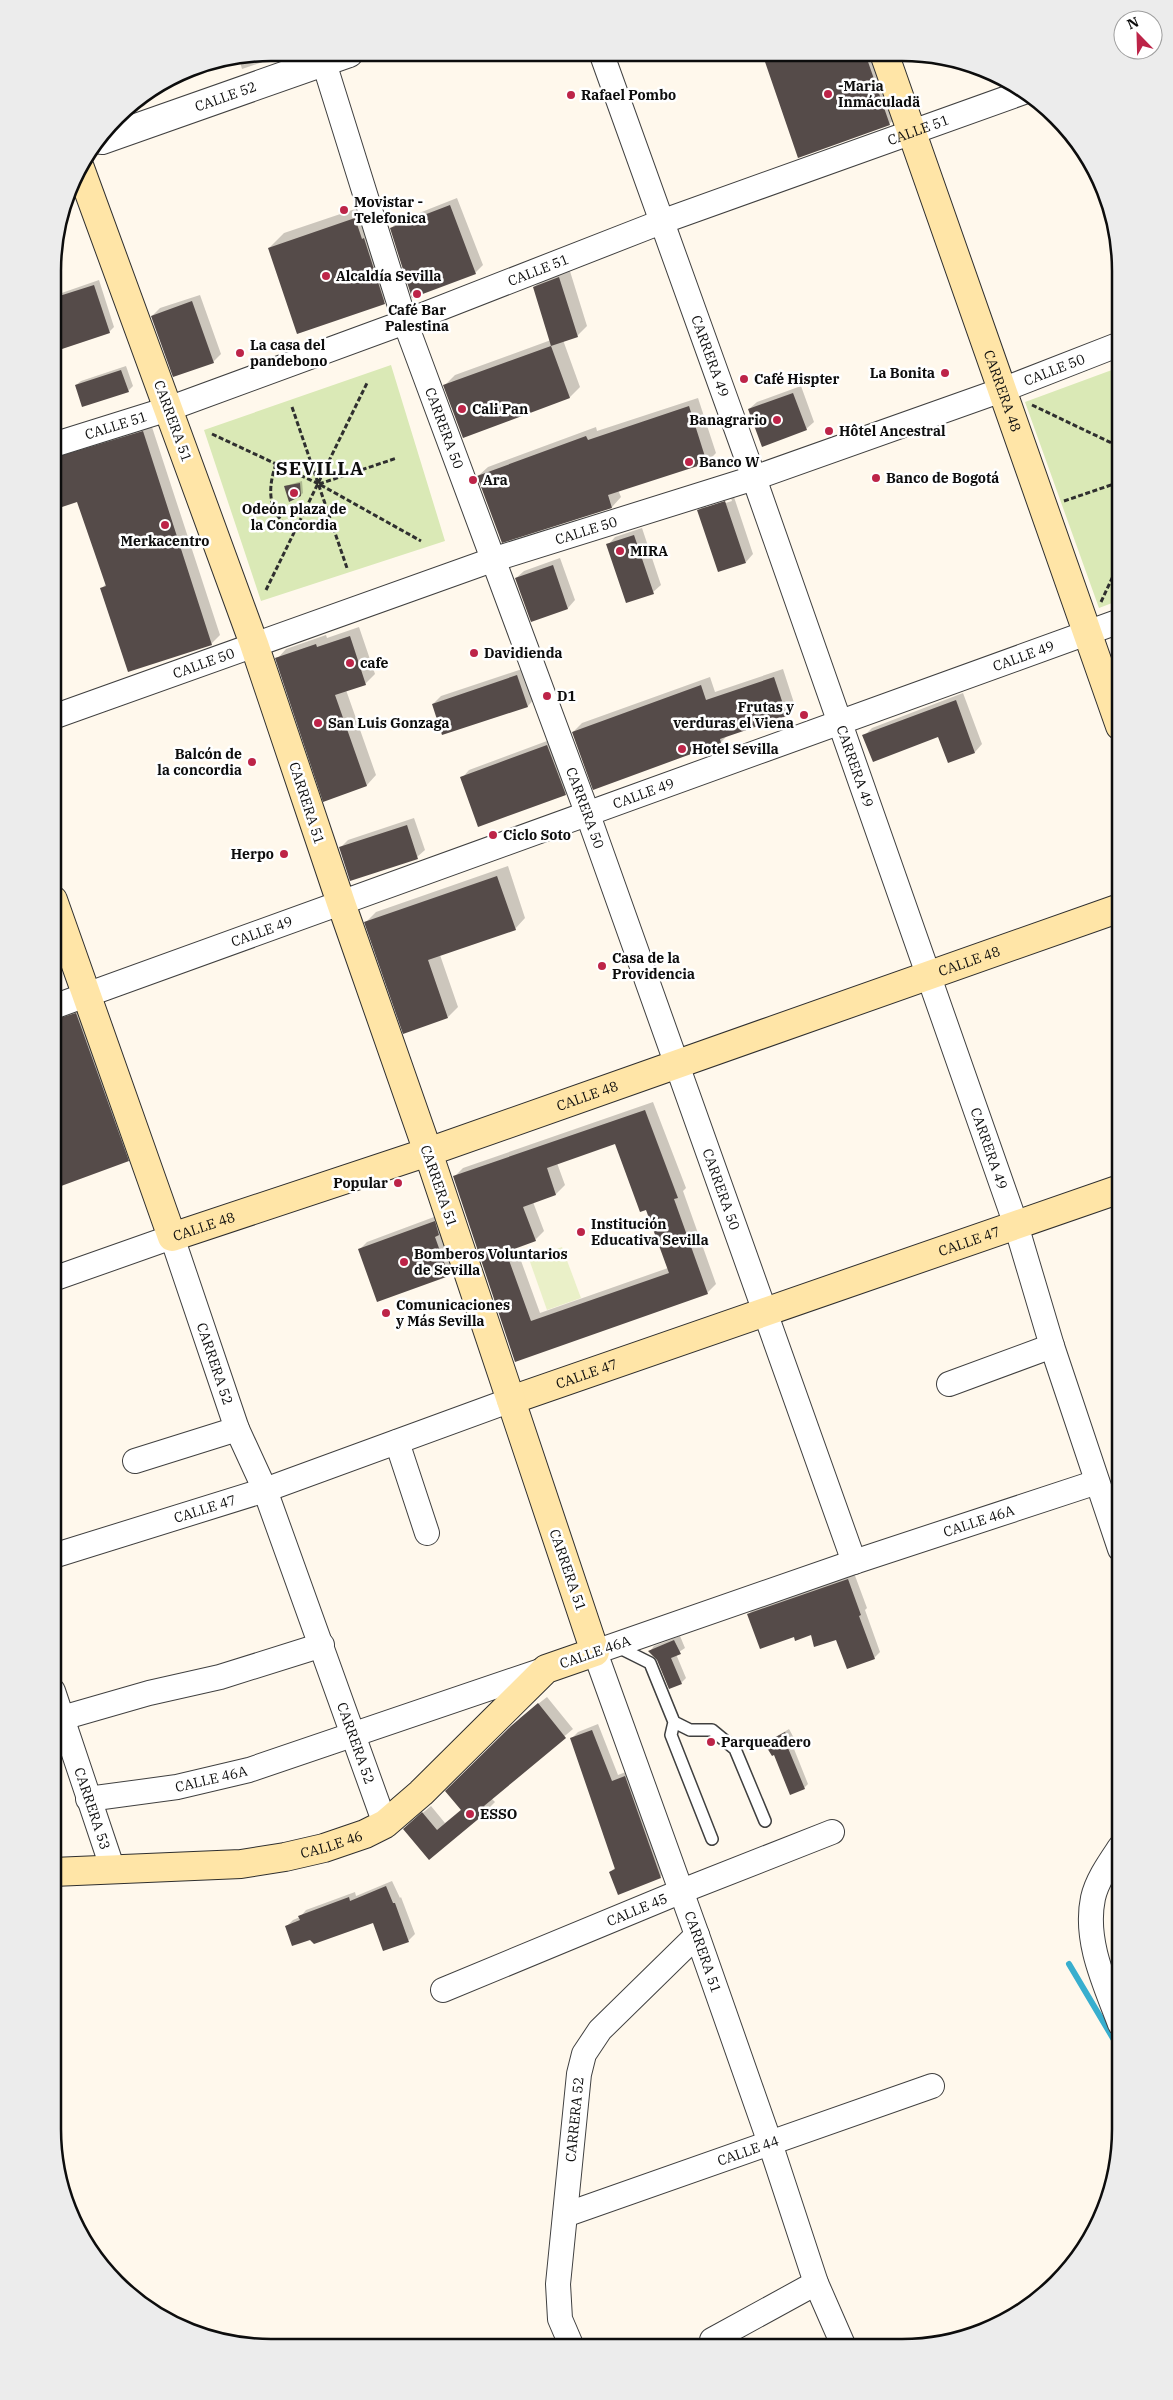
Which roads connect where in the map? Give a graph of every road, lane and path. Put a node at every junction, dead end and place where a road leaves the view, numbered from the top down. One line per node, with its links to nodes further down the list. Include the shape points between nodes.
1 (317, 61): 7 (street, CALLE 52)
2 (332, 61): 10 (street, CARRERA 50)
3 (604, 61): 9 (street, CARRERA 49)
4 (886, 61): 6 (main road, CARRERA 48)
5 (1015, 95): 6 (street, CALLE 51)
6 (910, 133): 9 (street, CALLE 51); 13 (main road, CARRERA 48)
7 (110, 137)
8 (83, 177): 15 (main road, CARRERA 51)
9 (661, 222): 10 (street, CALLE 51); 21 (street, CARRERA 49)
10 (405, 322): 15 (street, CALLE 51); 27 (street, CARRERA 50)
11 (1112, 347): 13 (street, CALLE 50)
12 (367, 382): 22 (path)
13 (1002, 390): 18 (path); 21 (street, CALLE 50); 24 (main road, CARRERA 48)
14 (292, 407): 22 (path)
15 (168, 409): 17 (street, CALLE 51); 33 (main road, CARRERA 51)
16 (212, 434): 20 (path)
17 (61, 442)
18 (1112, 442)
19 (397, 458): 22 (path)
20 (276, 464): 22 (path); 25 (path, via 270,480 271,505 286,526)
21 (754, 478): 27 (street, CALLE 50); 36 (street, CARRERA 49)
22 (319, 484): 25 (path); 26 (path); 28 (path)
23 (1112, 485): 24 (path)
24 (1045, 508): 32 (main road, CARRERA 48)
25 (295, 532): 30 (path)
26 (421, 541)
27 (492, 560): 33 (street, CALLE 50); 37 (street, CARRERA 50)
28 (347, 568)
29 (1112, 578): 32 (path)
30 (266, 590)
31 (1112, 624): 32 (street, CALLE 49)
32 (1087, 632): 34 (main road, CARRERA 48); 36 (street, CALLE 49)
33 (254, 644): 35 (street, CALLE 50); 38 (main road, CARRERA 51)
34 (1112, 703)
35 (61, 714)
36 (841, 724): 37 (street, CALLE 49); 41 (street, CARRERA 49)
37 (588, 814): 38 (street, CALLE 49); 44 (street, CARRERA 50)
38 (341, 904): 42 (street, CALLE 49); 45 (main road, CARRERA 51)
39 (1112, 911): 41 (main road, CALLE 48)
40 (61, 923): 42 (main road, CARRERA 52)
41 (928, 976): 44 (main road, CALLE 48); 47 (street, CARRERA 49)
42 (86, 995): 43 (street, CALLE 49); 48 (main road, CARRERA 52)
43 (61, 1004)
44 (676, 1064): 45 (main road, CALLE 48); 50 (street, CARRERA 50)
45 (428, 1152): 48 (main road, CALLE 48); 53 (main road, CARRERA 51)
46 (1112, 1192): 47 (main road, CALLE 47)
47 (1016, 1225): 50 (main road, CALLE 47); 51 (street, CARRERA 49)
48 (172, 1237): 49 (street, CALLE 48); 54 (street, CARRERA 52)
49 (61, 1276)
50 (765, 1312): 53 (main road, CALLE 47); 62 (street, CARRERA 50)
51 (1052, 1346): 52 (street); 57 (street, CARRERA 49)
52 (949, 1384)
53 (511, 1400): 55 (street, CALLE 47); 64 (main road, CARRERA 51)
54 (237, 1430): 56 (street); 58 (street, CARRERA 52)
55 (397, 1442): 58 (street, CALLE 47); 60 (street)
56 (135, 1460)
57 (1097, 1482): 59 (street, CARRERA 49); 62 (street, CALLE 46A)
58 (265, 1490): 61 (street, CALLE 47); 63 (street, CARRERA 52)
59 (1112, 1526)
60 (427, 1533)
61 (61, 1554)
62 (854, 1562): 64 (street, CALLE 46A)
63 (322, 1645): 67 (street, via 220,1677); 69 (street, CARRERA 52)
64 (605, 1648): 65 (main road, CALLE 46A); 68 (lane, via 650,1663); 78 (street, CARRERA 51)
65 (546, 1669): 69 (street, CALLE 46A); 72 (main road, CALLE 46, via 421,1793)
66 (61, 1715): 67 (street, CARRERA 53)
67 (62, 1718): 70 (street, CARRERA 53)
68 (674, 1722): 71 (lane, via 690,1730 712,1730 735,1748); 74 (lane, via 672,1735)
69 (354, 1736): 70 (street, CALLE 46A, via 249,1770 177,1787); 72 (street, CARRERA 52)
70 (88, 1799): 76 (street, CARRERA 53)
71 (765, 1821)
72 (385, 1824): 76 (main road, CALLE 46, via 324,1848 285,1857 212,1866)
73 (832, 1832): 78 (street, CALLE 45)
74 (712, 1839)
75 (1112, 1859): 81 (street, via 1093,1896 1090,1923 1094,1950)
76 (114, 1870): 77 (main road, CALLE 46)
77 (61, 1872)
78 (682, 1890): 79 (street, CARRERA 51); 80 (street, CALLE 45)
79 (697, 1935): 83 (street, CARRERA 51); 84 (street, CARRERA 52, via 600,2030 584,2054 579,2074)
80 (443, 1990)
81 (1112, 2001)
82 (932, 2086): 83 (street, CALLE 44)
83 (770, 2143): 84 (street, CALLE 44); 85 (street, CARRERA 51)
84 (565, 2215): 86 (street, CARRERA 52, via 558,2284 560,2319)
85 (816, 2283): 87 (street); 88 (street, CARRERA 51)
86 (569, 2339)
87 (714, 2339)
88 (840, 2339)

